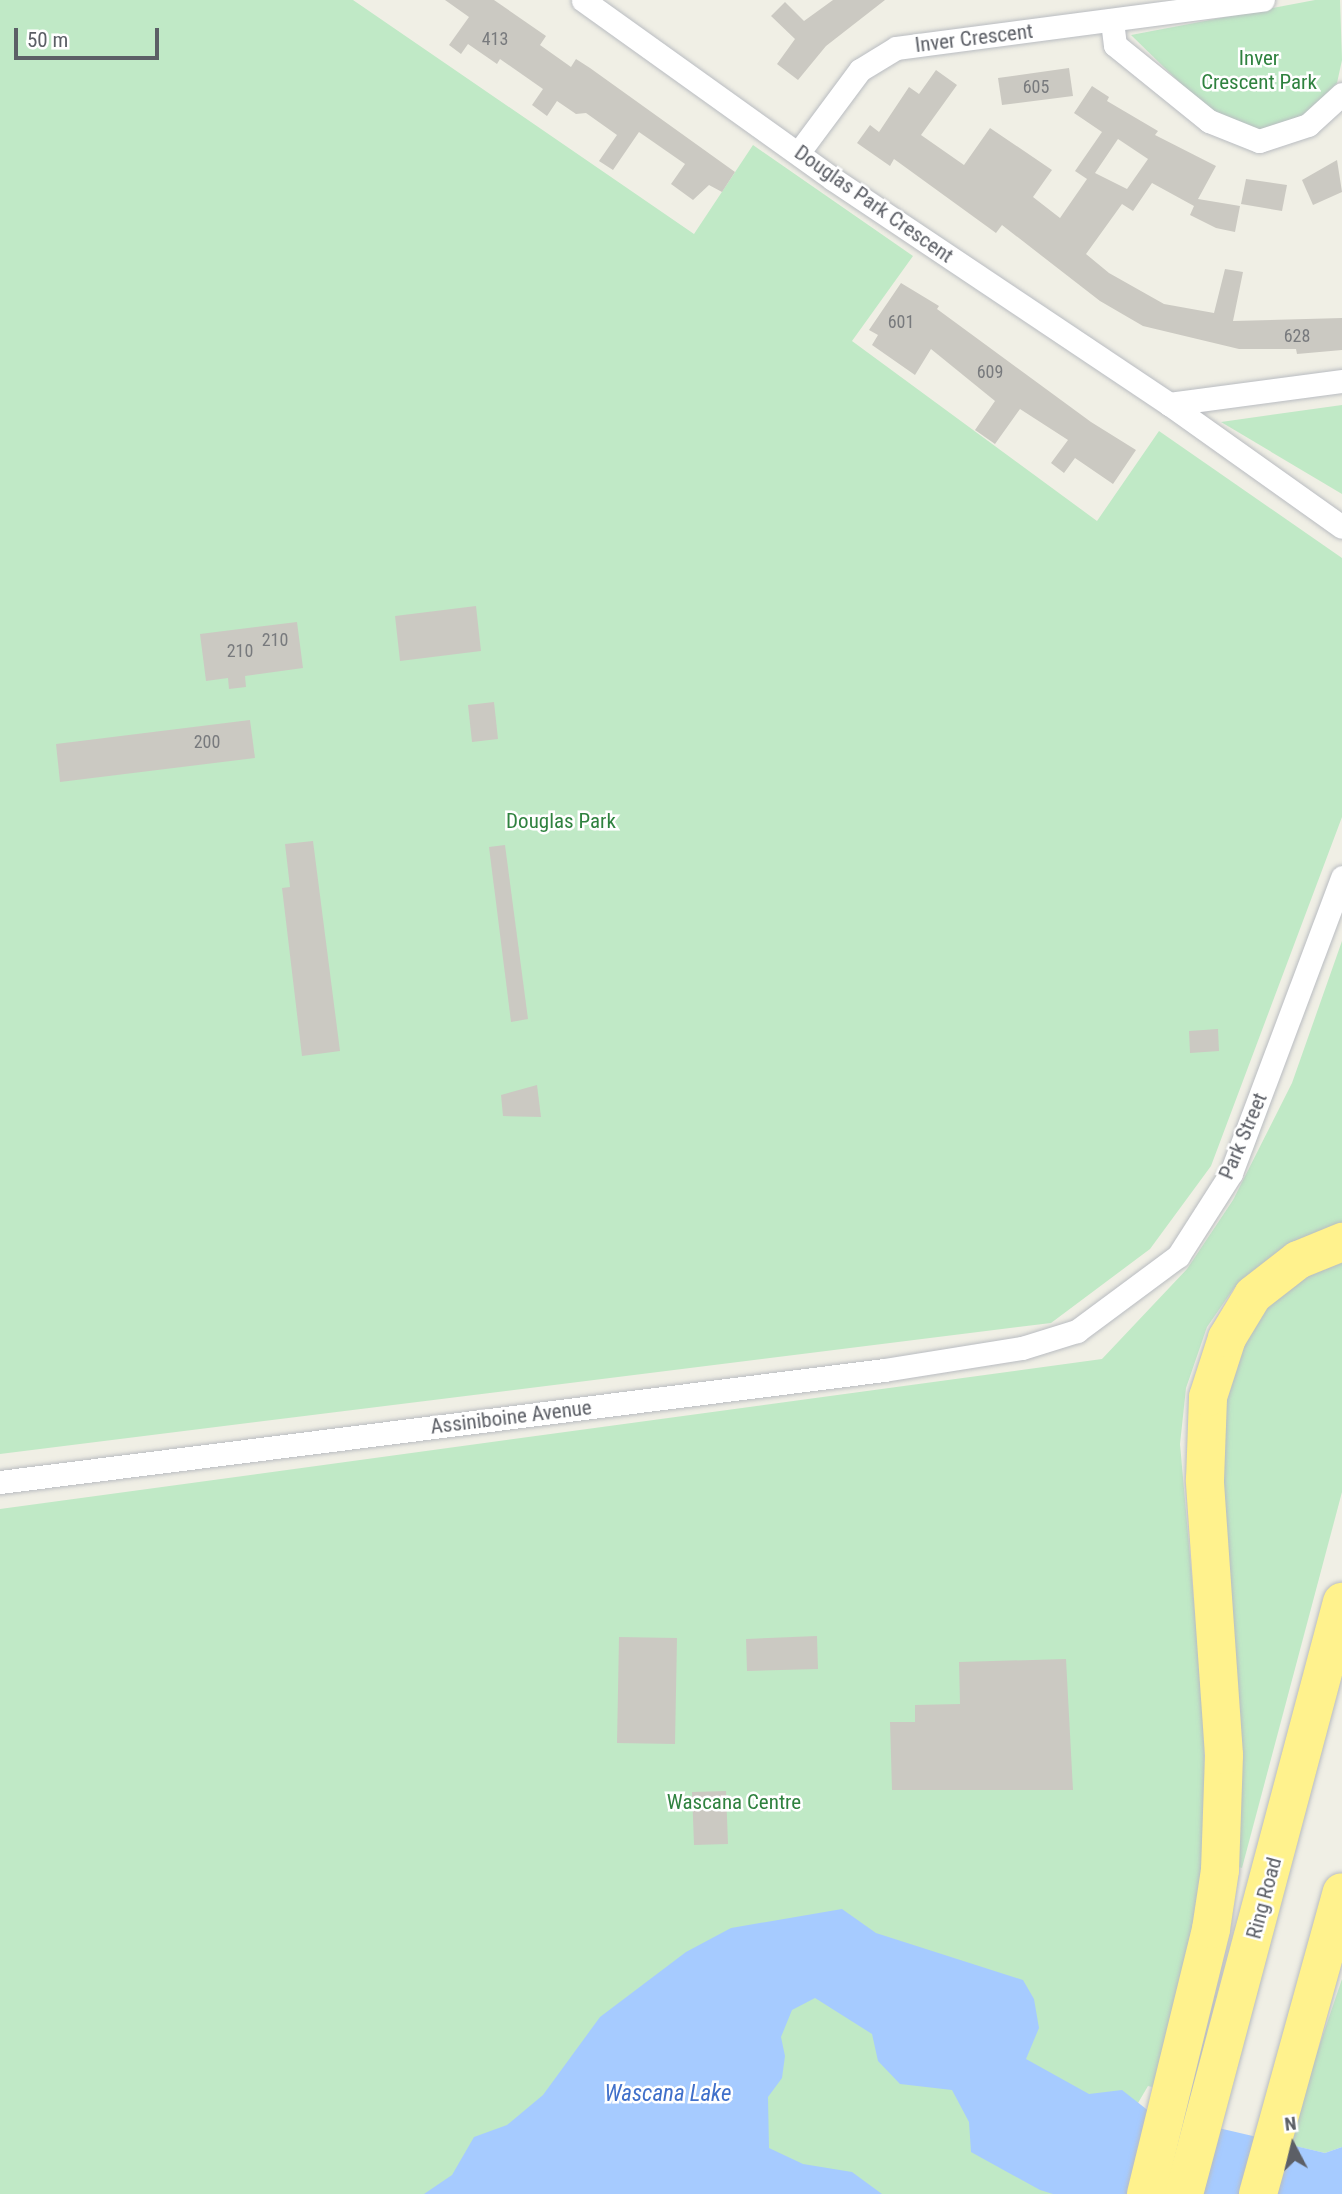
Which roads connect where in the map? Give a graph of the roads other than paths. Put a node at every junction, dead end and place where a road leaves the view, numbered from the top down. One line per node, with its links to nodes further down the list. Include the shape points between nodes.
1 (584, 0): 5 (street, Douglas Park Crescent)
2 (1263, 0): 3 (street, Inver Crescent)
3 (1112, 21): 4 (street, via 1115,44 1209,121 1259,141 1308,125); 5 (street, Inver Crescent, via 896,48 860,70)
4 (1342, 94)
5 (799, 152): 7 (street, Douglas Park Crescent)
6 (1342, 381): 7 (street)
7 (1168, 404): 8 (street, Douglas Park Crescent)
8 (1342, 527)
9 (1342, 877): 11 (street, Park Street, via 1231,1173 1178,1256 1077,1331)
10 (1342, 1242): 16 (highway, via 1298,1261 1253,1295 1227,1338 1208,1397 1205,1480 1222,1688 1224,1807 1211,1929)
11 (1022, 1348): 12 (street, Assiniboine Avenue, via 719,1392)
12 (0, 1482)
13 (1342, 1602): 17 (highway, Ring Road)
14 (1342, 1892): 15 (highway)
15 (1337, 1915): 18 (highway)
16 (1146, 2194)
17 (1184, 2194)
18 (1258, 2194)

